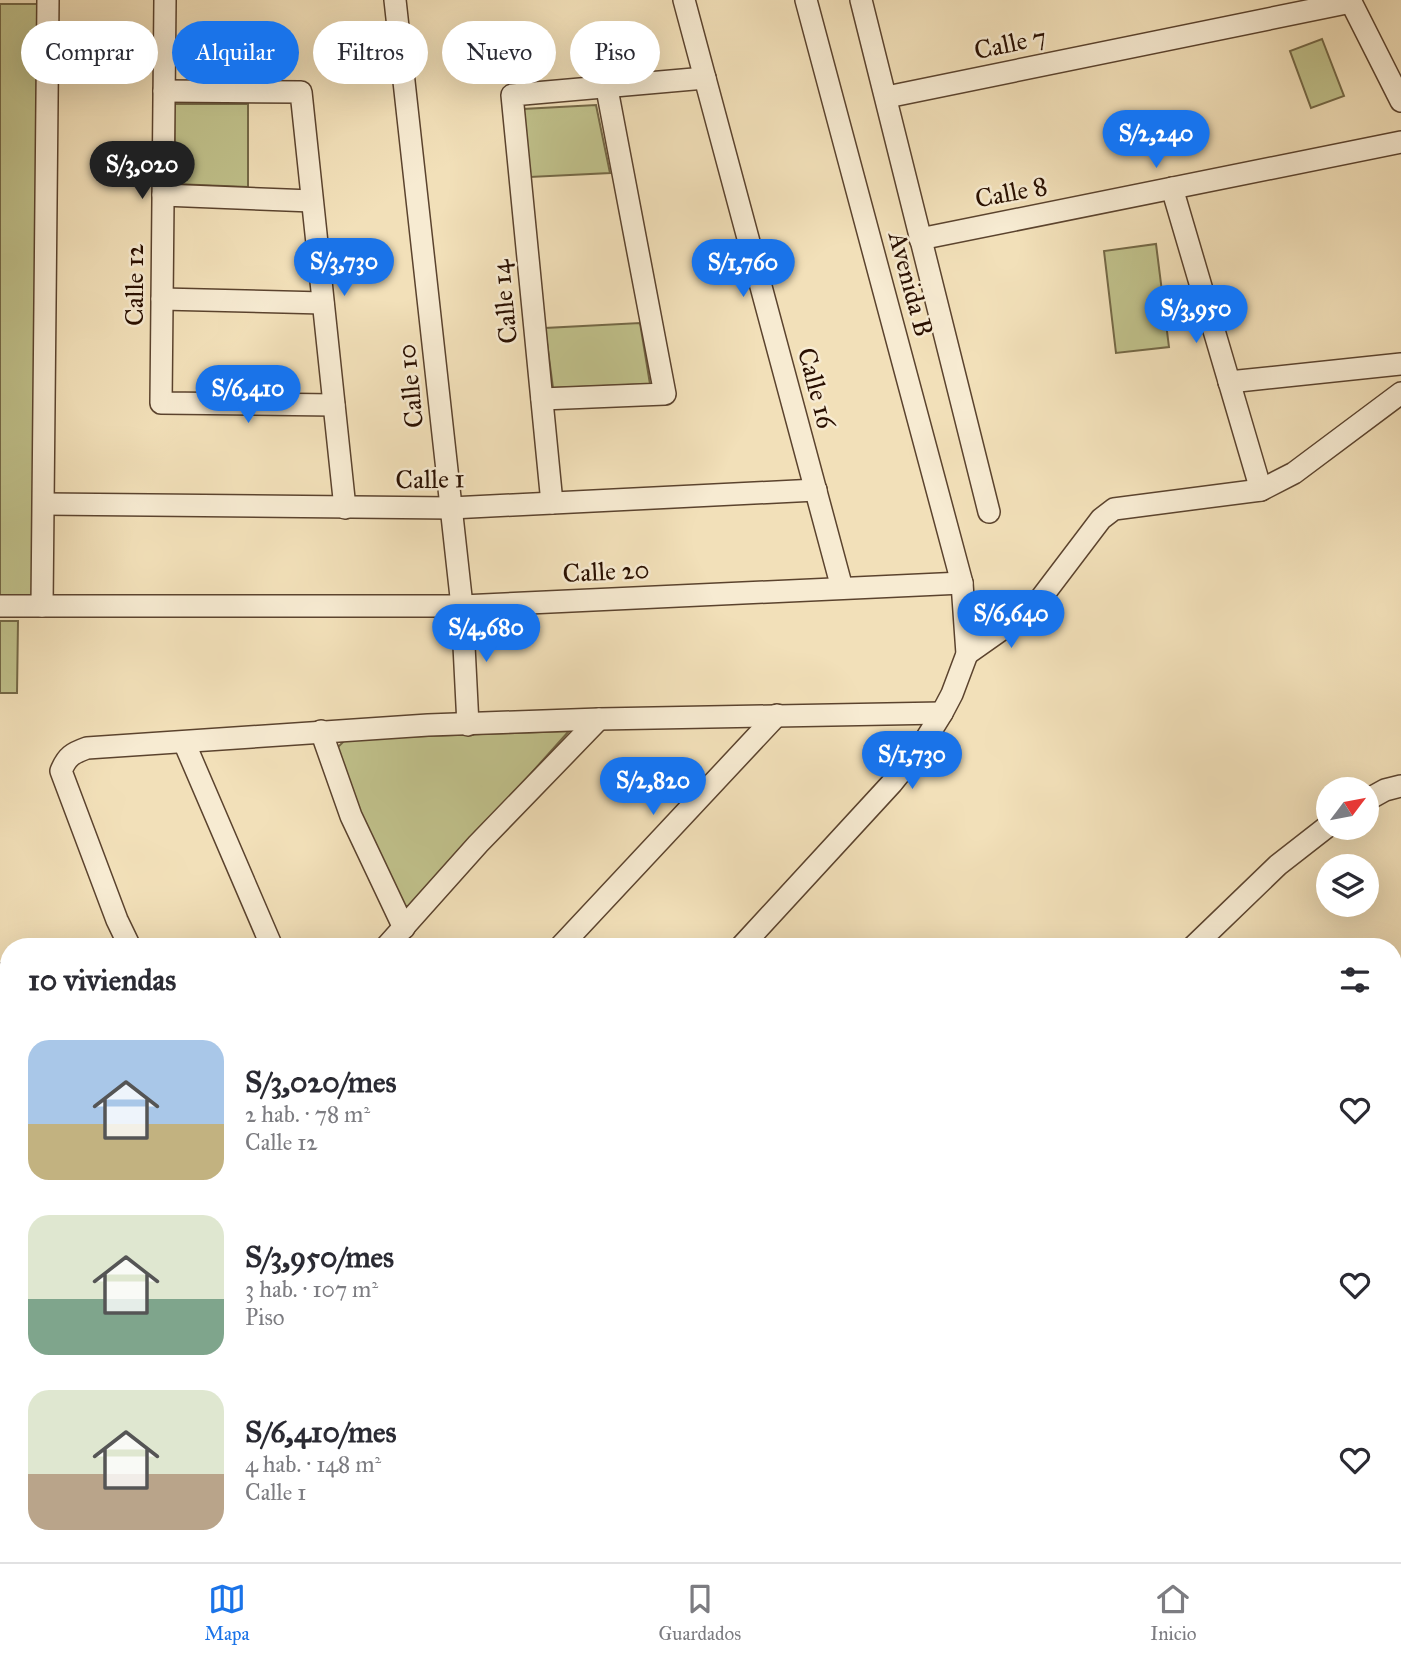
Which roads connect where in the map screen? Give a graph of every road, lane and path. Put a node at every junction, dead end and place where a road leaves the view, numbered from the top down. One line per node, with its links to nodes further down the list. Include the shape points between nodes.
1 (48, 0): 28 (street)
2 (164, 0): 10 (street, Calle 12)
3 (395, 0): 30 (street, Calle 10)
4 (684, 0): 8 (street, Calle 16)
5 (806, 0): 32 (street, Avenida B)
6 (861, 0): 11 (street, Avenida B)
7 (1350, 1): 11 (street, Calle 7); 12 (street)
8 (705, 78): 9 (street); 25 (street, Calle 16)
9 (607, 89): 23 (street, Calle 14, via 512,95); 23 (street, via 665,394)
10 (164, 91): 15 (street, Calle 12); 16 (street, via 300,92)
11 (887, 97): 17 (street, Avenida B)
12 (1401, 101)
13 (1401, 142): 14 (street, Calle 8)
14 (1172, 188): 17 (street, Calle 8); 21 (street)
15 (163, 195): 16 (street); 18 (street, Calle 12)
16 (312, 201): 19 (street)
17 (920, 239): 31 (street, Avenida B)
18 (162, 299): 19 (street); 24 (street, Calle 12, via 162,403)
19 (323, 303): 24 (street)
20 (1401, 364): 21 (street)
21 (1229, 382): 26 (street)
22 (1401, 393): 26 (street, via 1294,473)
23 (542, 399): 27 (street, Calle 14)
24 (334, 405): 29 (street)
25 (816, 490): 27 (street, Calle 1); 33 (street, Calle 16)
26 (1261, 490): 37 (street, via 1114,509 1101,519 1029,612)
27 (552, 503): 30 (street, Calle 1)
28 (44, 504): 29 (street, Calle 1); 35 (street)
29 (345, 508): 30 (street, Calle 1)
30 (451, 508): 36 (street, Calle 10)
31 (989, 512)
32 (962, 583): 33 (street, Calle 20); 37 (street, Avenida B)
33 (842, 588): 36 (street, Calle 20)
34 (0, 606): 35 (street, Calle 20)
35 (42, 606): 36 (street, Calle 20)
36 (462, 606): 41 (street, Calle 10)
37 (967, 654): 38 (street)
38 (942, 713): 39 (street); 52 (street, via 892,783)
39 (777, 715): 40 (street); 51 (street)
40 (599, 719): 41 (street); 47 (street)
41 (468, 725): 42 (street)
42 (321, 731): 43 (street); 47 (street, via 351,816)
43 (184, 742): 48 (street, via 88,747 72,753 61,771); 49 (street)
44 (1401, 786): 45 (street)
45 (1379, 793)
46 (1316, 835): 53 (street)
47 (404, 928): 50 (street)
48 (126, 938)
49 (268, 938)
50 (395, 938)
51 (568, 938)
52 (749, 938)
53 (1202, 938)

